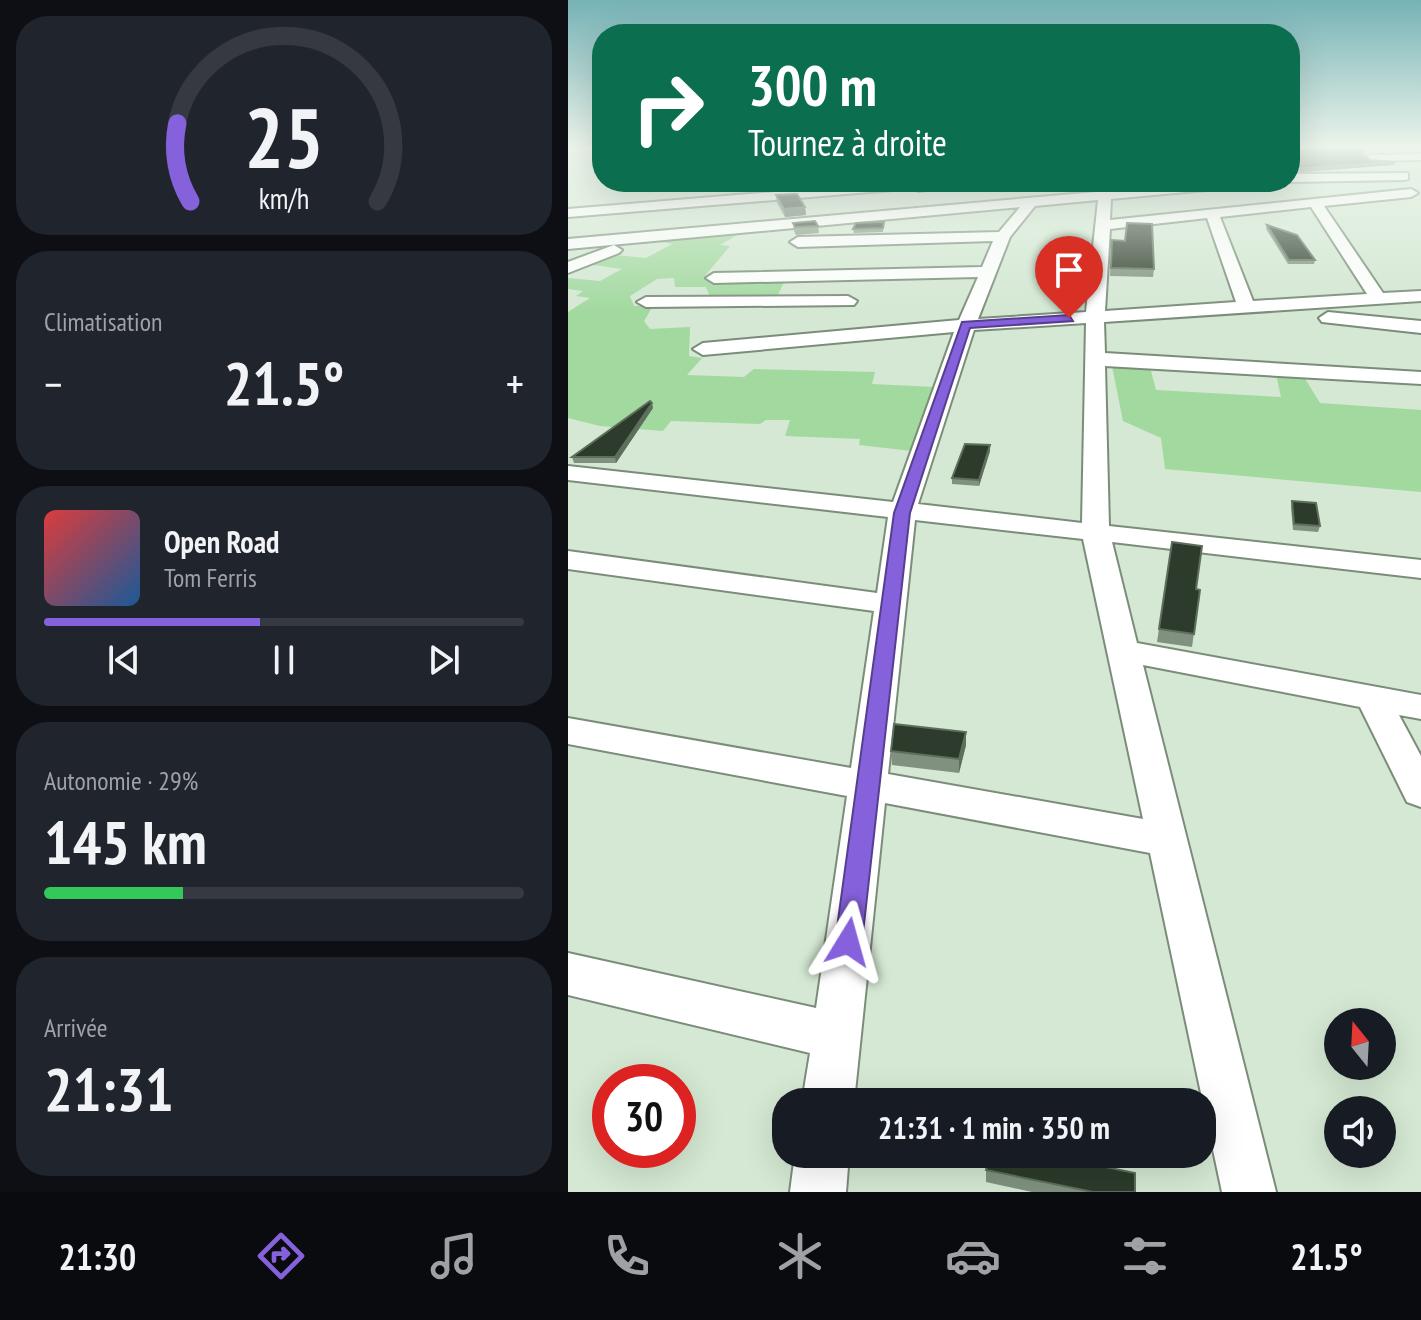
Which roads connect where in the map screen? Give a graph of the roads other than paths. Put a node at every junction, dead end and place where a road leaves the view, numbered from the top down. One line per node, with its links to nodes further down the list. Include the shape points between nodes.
1 (1031, 202): 14 (street)
2 (668, 203): 9 (street)
3 (695, 203): 9 (street)
4 (863, 203): 12 (street)
5 (1024, 203): 12 (street)
6 (1104, 203): 13 (street)
7 (1315, 203): 8 (street); 11 (street); 24 (street)
8 (1323, 203)
9 (665, 205): 10 (street); 16 (street)
10 (568, 213)
11 (1212, 213): 13 (street); 27 (street)
12 (850, 219): 15 (street)
13 (1102, 225): 28 (street)
14 (1003, 236): 18 (street); 20 (street)
15 (645, 238): 16 (street); 19 (street)
16 (622, 240): 17 (street)
17 (568, 244)
18 (734, 244)
19 (568, 268)
20 (990, 272): 21 (street); 29 (street)
21 (865, 274): 22 (street); 25 (street)
22 (714, 278)
23 (1421, 296): 24 (street)
24 (1379, 300): 27 (street)
25 (848, 301): 26 (street); 31 (street)
26 (646, 302)
27 (1247, 309): 28 (street); 30 (street)
28 (1095, 317): 29 (street); 33 (street)
29 (966, 325): 31 (street); 36 (street)
30 (1421, 327)
31 (824, 338): 32 (street)
32 (703, 349)
33 (1097, 359): 34 (street); 37 (street)
34 (1421, 378)
35 (568, 473): 36 (street)
36 (902, 513): 37 (street); 40 (street)
37 (1096, 534): 39 (street); 41 (street)
38 (568, 560): 40 (street)
39 (1421, 569)
40 (892, 604): 45 (street)
41 (1124, 651): 42 (street); 47 (street)
42 (1374, 701): 43 (street); 46 (street)
43 (1421, 707)
44 (568, 731): 45 (street)
45 (870, 784): 47 (street); 49 (street)
46 (1421, 792)
47 (1169, 840): 53 (street)
48 (568, 974): 49 (street)
49 (835, 1036): 50 (street)
50 (829, 1088)
51 (821, 1168): 52 (street)
52 (818, 1192)
53 (1249, 1192)

